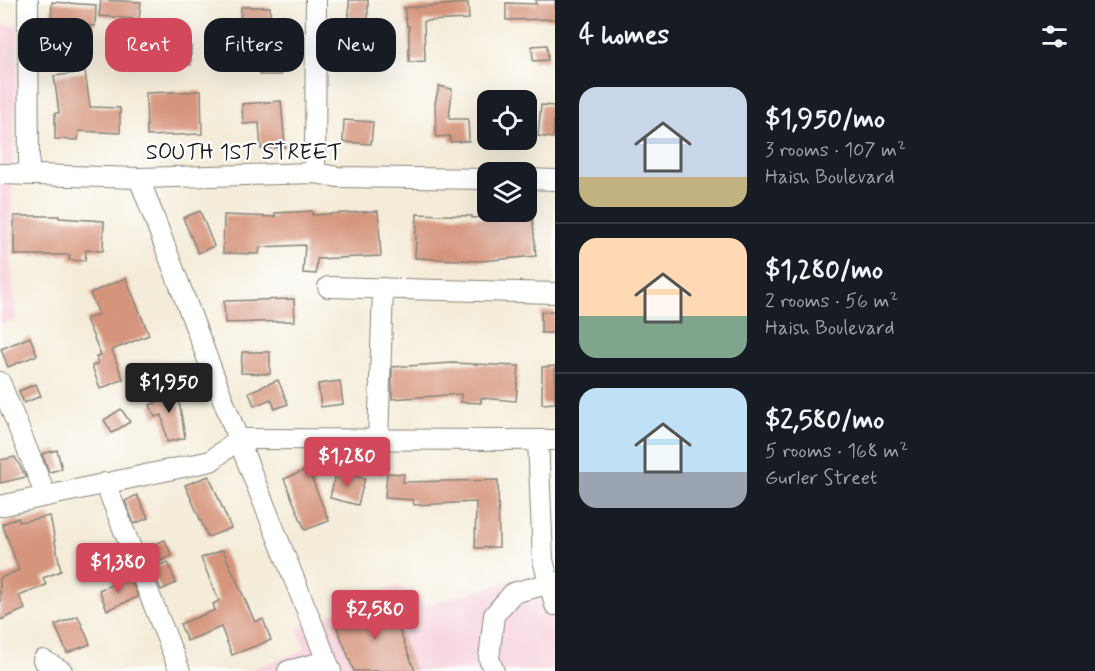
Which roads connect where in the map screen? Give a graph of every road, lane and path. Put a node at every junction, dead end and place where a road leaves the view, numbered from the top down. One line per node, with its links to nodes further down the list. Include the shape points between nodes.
1 (28, 0): 3 (street)
2 (316, 0): 4 (street)
3 (29, 173): 5 (street, SOUTH 1ST STREET); 6 (street, SOUTH 1ST STREET)
4 (315, 173): 6 (street, SOUTH 1ST STREET); 7 (street, SOUTH 1ST STREET, via 338,177)
5 (0, 174)
6 (139, 178): 14 (street)
7 (477, 179)
8 (537, 179): 9 (street)
9 (555, 180)
10 (327, 287): 11 (street)
11 (383, 288): 12 (street); 16 (street)
12 (555, 293)
13 (0, 382): 18 (street)
14 (238, 439): 16 (street); 17 (street, via 211,461); 23 (street)
15 (547, 440): 16 (street); 20 (street, via 543,560)
16 (378, 441)
17 (105, 483): 18 (street); 25 (street)
18 (46, 496): 19 (street)
19 (0, 506)
20 (551, 582): 21 (street); 27 (street, via 513,593 494,615 489,659)
21 (555, 605)
22 (43, 660): 24 (street)
23 (329, 666): 26 (street)
24 (62, 671)
25 (180, 671)
26 (288, 671)
27 (494, 671)

